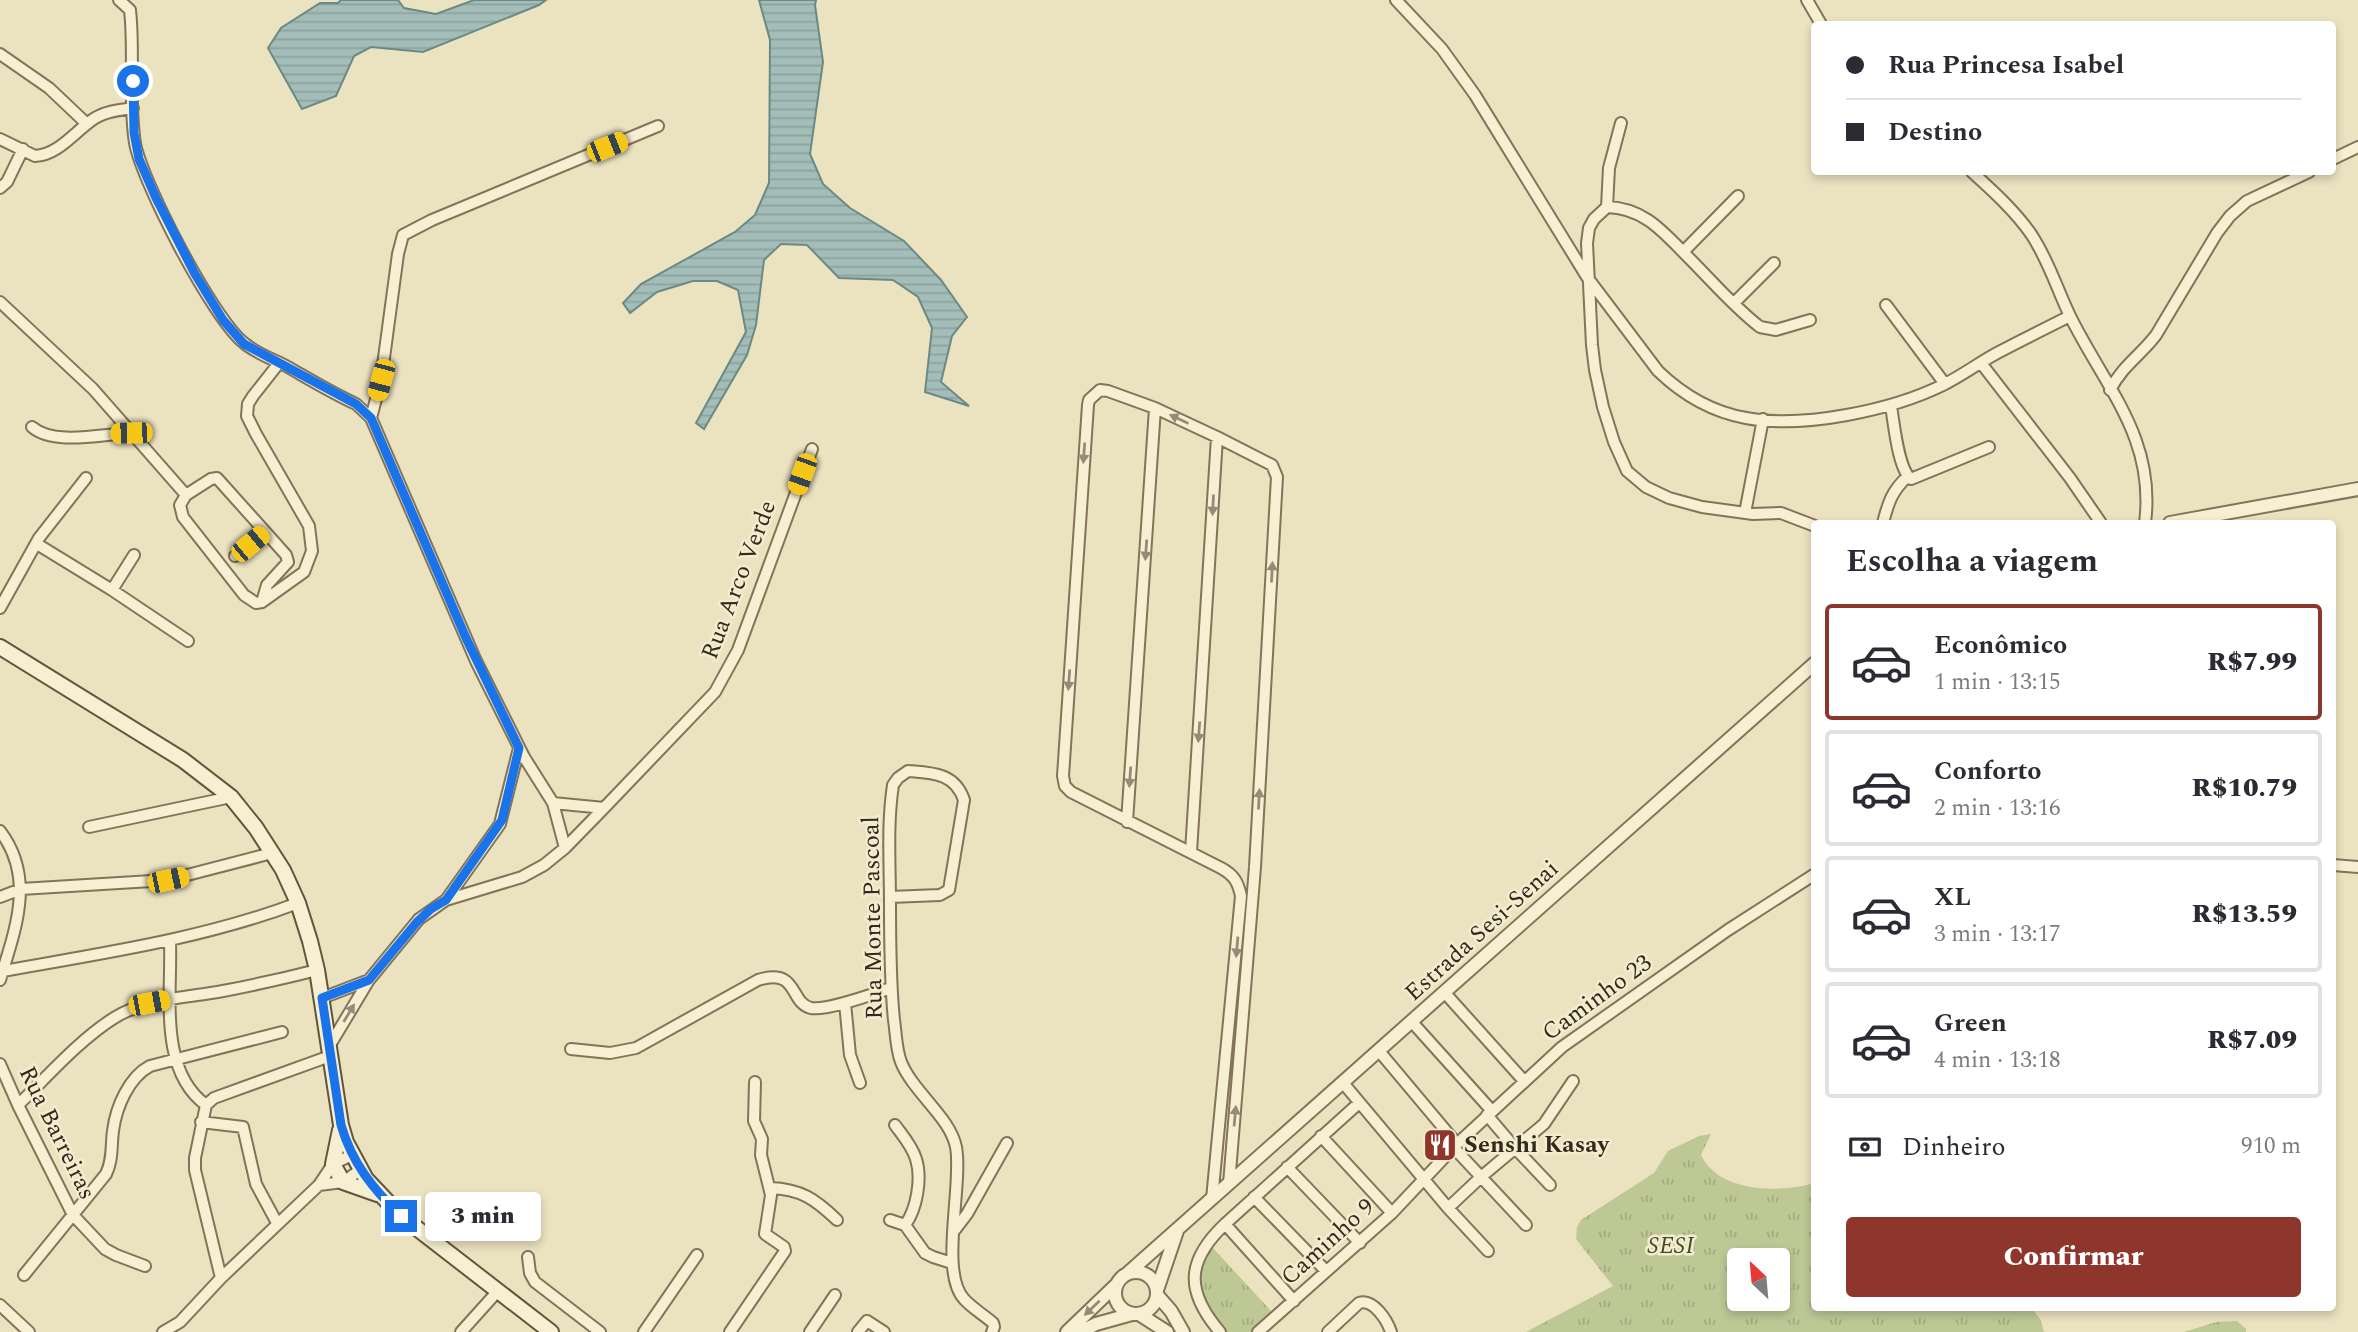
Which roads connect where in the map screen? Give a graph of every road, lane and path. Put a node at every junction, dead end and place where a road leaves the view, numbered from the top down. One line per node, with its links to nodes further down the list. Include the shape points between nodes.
1 (119, 0): 4 (street)
2 (1396, 0): 22 (street, via 1442,49 1475,95)
3 (1807, 0): 5 (street)
4 (130, 5): 7 (street)
5 (1819, 21)
6 (0, 54): 9 (street, via 49,88)
7 (132, 108): 9 (street, via 112,111); 28 (street, via 139,159 195,274 232,333)
8 (1621, 123): 19 (street, via 1609,168)
9 (87, 124): 13 (street, via 41,156)
10 (658, 126): 34 (street, via 404,235)
11 (0, 139): 13 (street)
12 (2358, 147): 14 (street)
13 (23, 149): 17 (street)
14 (2336, 158)
15 (1975, 175): 26 (street, via 2033,237)
16 (2303, 175): 31 (street, via 2247,201 2230,216 2156,335 2124,366)
17 (0, 188)
18 (1738, 196): 20 (street)
19 (1608, 207): 20 (street, via 1647,218); 22 (street, via 1589,229)
20 (1683, 252): 24 (street)
21 (1774, 263): 24 (street)
22 (1587, 277): 35 (street, via 1672,384 1702,404 1748,419); 45 (street, via 1595,370 1614,442 1627,471 1669,498)
23 (0, 302): 37 (street, via 93,389)
24 (1734, 303): 27 (street, via 1768,330)
25 (1885, 305): 30 (street)
26 (2070, 316): 29 (street); 31 (street)
27 (1810, 320)
28 (279, 363): 34 (street, via 356,404); 56 (street, via 248,404 247,416 310,526 312,551 304,572)
29 (1981, 363): 30 (street); 47 (street)
30 (1945, 384): 32 (street)
31 (2110, 390): 48 (street, via 2142,456)
32 (1891, 406): 35 (street, via 1817,419); 41 (street)
33 (1155, 408): 38 (street, one-way to 33); 65 (street, one-way to 65); 65 (street, one-way to 65, via 1100,390 1088,405 1063,776 1068,790)
34 (371, 418): 61 (street)
35 (1763, 419): 45 (street)
36 (32, 427): 37 (street, via 56,438)
37 (131, 433): 44 (street)
38 (1217, 437): 69 (street, one-way to 69); 75 (street, one-way to 38, via 1278,477 1272,465)
39 (1989, 447): 41 (street, via 1917,478)
40 (812, 449): 64 (street, Rua Arco Verde, via 738,650 722,680)
41 (1907, 477): 46 (street, via 1889,498)
42 (86, 478): 52 (street)
43 (2358, 489): 49 (street)
44 (186, 495): 51 (street, via 217,478); 56 (street, via 180,512 188,525 244,595)
45 (1745, 513): 50 (street, via 1781,513)
46 (1884, 520)
47 (2099, 520)
48 (2145, 520)
49 (2187, 520)
50 (1811, 524)
51 (264, 532): 54 (street); 56 (street, via 288,559 267,585)
52 (37, 544): 55 (street); 57 (street)
53 (134, 555): 55 (street)
54 (235, 556)
55 (113, 590): 58 (street)
56 (262, 602)
57 (0, 608)
58 (188, 641)
59 (0, 647): 62 (main road, via 183,760)
60 (1811, 667): 86 (street, Estrada Sesi-Senai)
61 (519, 748): 63 (street); 79 (street, via 502,820)
62 (230, 797): 66 (street); 70 (main road)
63 (553, 803): 64 (street); 68 (street)
64 (604, 808): 68 (street, Rua Arco Verde)
65 (1127, 822): 69 (street)
66 (89, 827)
67 (0, 831): 76 (street, via 16,862)
68 (565, 848): 79 (street, Rua Arco Verde, via 522,877)
69 (1191, 852): 74 (street)
70 (272, 853): 76 (street, via 168,880); 80 (main road)
71 (2336, 866): 72 (street)
72 (2358, 867)
73 (1811, 877): 97 (street, Caminho 23, via 1589,1026)
74 (1236, 879): 75 (street); 128 (street, one-way to 128, via 1241,896)
75 (1254, 882): 113 (street, one-way to 75)
76 (21, 889): 77 (street); 83 (street)
77 (0, 897)
78 (890, 897): 78 (street, Rua Monte Pascoal, via 893,789 908,771 936,773 953,781 964,808 949,890 940,895); 85 (street, Rua Monte Pascoal)
79 (446, 900): 84 (street, via 417,922)
80 (298, 903): 81 (street); 82 (main road)
81 (170, 942): 83 (street); 88 (street)
82 (317, 970): 87 (main road); 88 (street)
83 (1, 975)
84 (369, 980): 87 (street); 93 (street, one-way to 84)
85 (891, 988): 89 (street); 138 (street, Rua Monte Pascoal, via 901,1061 955,1146)
86 (1445, 993): 90 (street, Estrada Sesi-Senai); 97 (street)
87 (322, 998): 93 (main road)
88 (169, 999): 95 (street); 103 (street, via 113,1018)
89 (845, 1003): 92 (street, via 813,1009 786,981 768,977 636,1048 610,1053); 100 (street, via 850,1055)
90 (1412, 1022): 94 (street, Estrada Sesi-Senai); 105 (street)
91 (282, 1032): 95 (street)
92 (571, 1049)
93 (330, 1050): 104 (street); 107 (main road)
94 (1379, 1051): 101 (street, Estrada Sesi-Senai); 111 (street)
95 (176, 1059): 104 (street, via 191,1093); 131 (street, via 150,1066 132,1081 116,1114 109,1169)
96 (0, 1064): 103 (street, Rua Barreiras)
97 (1524, 1081): 105 (street, Caminho 23)
98 (1573, 1081): 112 (street, via 1544,1124)
99 (755, 1082): 125 (street, via 754,1121 762,1139 761,1155)
100 (860, 1083)
101 (1343, 1084): 102 (street); 115 (street, Estrada Sesi-Senai)
102 (1359, 1103): 109 (street); 120 (street)
103 (18, 1105): 131 (street, Rua Barreiras)
104 (206, 1105): 106 (street)
105 (1489, 1113): 111 (street, Caminho 23); 112 (street)
106 (201, 1122): 134 (street, via 243,1127 256,1184); 149 (street, via 195,1170)
107 (341, 1125): 114 (main road); 116 (main road)
108 (895, 1125): 136 (street, via 909,1142 917,1163 916,1200)
109 (1321, 1136): 117 (street); 130 (street)
110 (1007, 1143): 138 (street)
111 (1456, 1146): 119 (street); 120 (street, Caminho 23)
112 (1515, 1149): 119 (street); 124 (street)
113 (1232, 1151): 115 (street); 122 (street)
114 (352, 1155): 116 (street); 118 (main road)
115 (1254, 1162): 122 (street, Estrada Sesi-Senai)
116 (333, 1164): 121 (main road); 123 (street)
117 (1287, 1167): 127 (street); 140 (street)
118 (360, 1170): 121 (street); 126 (main road)
119 (1481, 1177): 129 (street); 137 (street)
120 (1424, 1180): 129 (street); 130 (street, Caminho 9)
121 (343, 1182): 123 (street); 126 (main road)
122 (1229, 1184): 128 (street, Estrada Sesi-Senai)
123 (319, 1185): 134 (street)
124 (1550, 1185)
125 (770, 1188): 132 (street, via 802,1193); 163 (street, via 765,1234 785,1251)
126 (380, 1195): 151 (main road)
127 (1254, 1197): 135 (street); 146 (street)
128 (1212, 1199): 139 (street, Estrada Sesi-Senai)
129 (1448, 1208): 141 (street)
130 (1392, 1213): 140 (street, Caminho 9)
131 (73, 1215): 145 (street, Rua Barreiras, via 105,1249); 148 (street)
132 (836, 1220)
133 (890, 1220): 136 (street)
134 (277, 1223): 149 (street)
135 (1225, 1224): 154 (street); 172 (street, via 1201,1251 1195,1276 1200,1303)
136 (905, 1225): 144 (street, via 925,1253)
137 (1526, 1225)
138 (954, 1231): 144 (street, Rua Monte Pascoal)
139 (1177, 1231): 147 (street, Estrada Sesi-Senai); 152 (street, Estrada Sesi-Senai)
140 (1360, 1242): 146 (street, Caminho 9)
141 (1488, 1251)
142 (697, 1255): 162 (street)
143 (528, 1257): 161 (street, via 534,1282)
144 (952, 1263): 167 (street, Rua Monte Pascoal, via 961,1295 993,1323)
145 (145, 1266)
146 (1326, 1271): 154 (street, Caminho 9)
147 (1128, 1273): 150 (street); 152 (street, via 1146,1275)
148 (24, 1275)
149 (221, 1278): 158 (street, via 180,1322)
150 (1116, 1284): 156 (street, via 1117,1303); 168 (street, one-way to 168)
151 (497, 1292): 159 (street); 160 (main road)
152 (1157, 1293): 156 (street, via 1149,1310); 171 (street)
153 (835, 1295): 164 (street)
154 (1294, 1301): 173 (street, Caminho 9)
155 (0, 1305): 157 (street)
156 (1136, 1314): 169 (street); 170 (street)
157 (29, 1332)
158 (163, 1332)
159 (461, 1332)
160 (551, 1332)
161 (600, 1332)
162 (644, 1332)
163 (730, 1332)
164 (810, 1332)
165 (858, 1332): 166 (street, via 867,1321)
166 (884, 1332)
167 (992, 1332)
168 (1067, 1332)
169 (1080, 1332)
170 (1167, 1332)
171 (1183, 1332)
172 (1220, 1332)
173 (1258, 1332)
174 (1328, 1332): 175 (street, via 1359,1303 1369,1302)
175 (1391, 1332)

